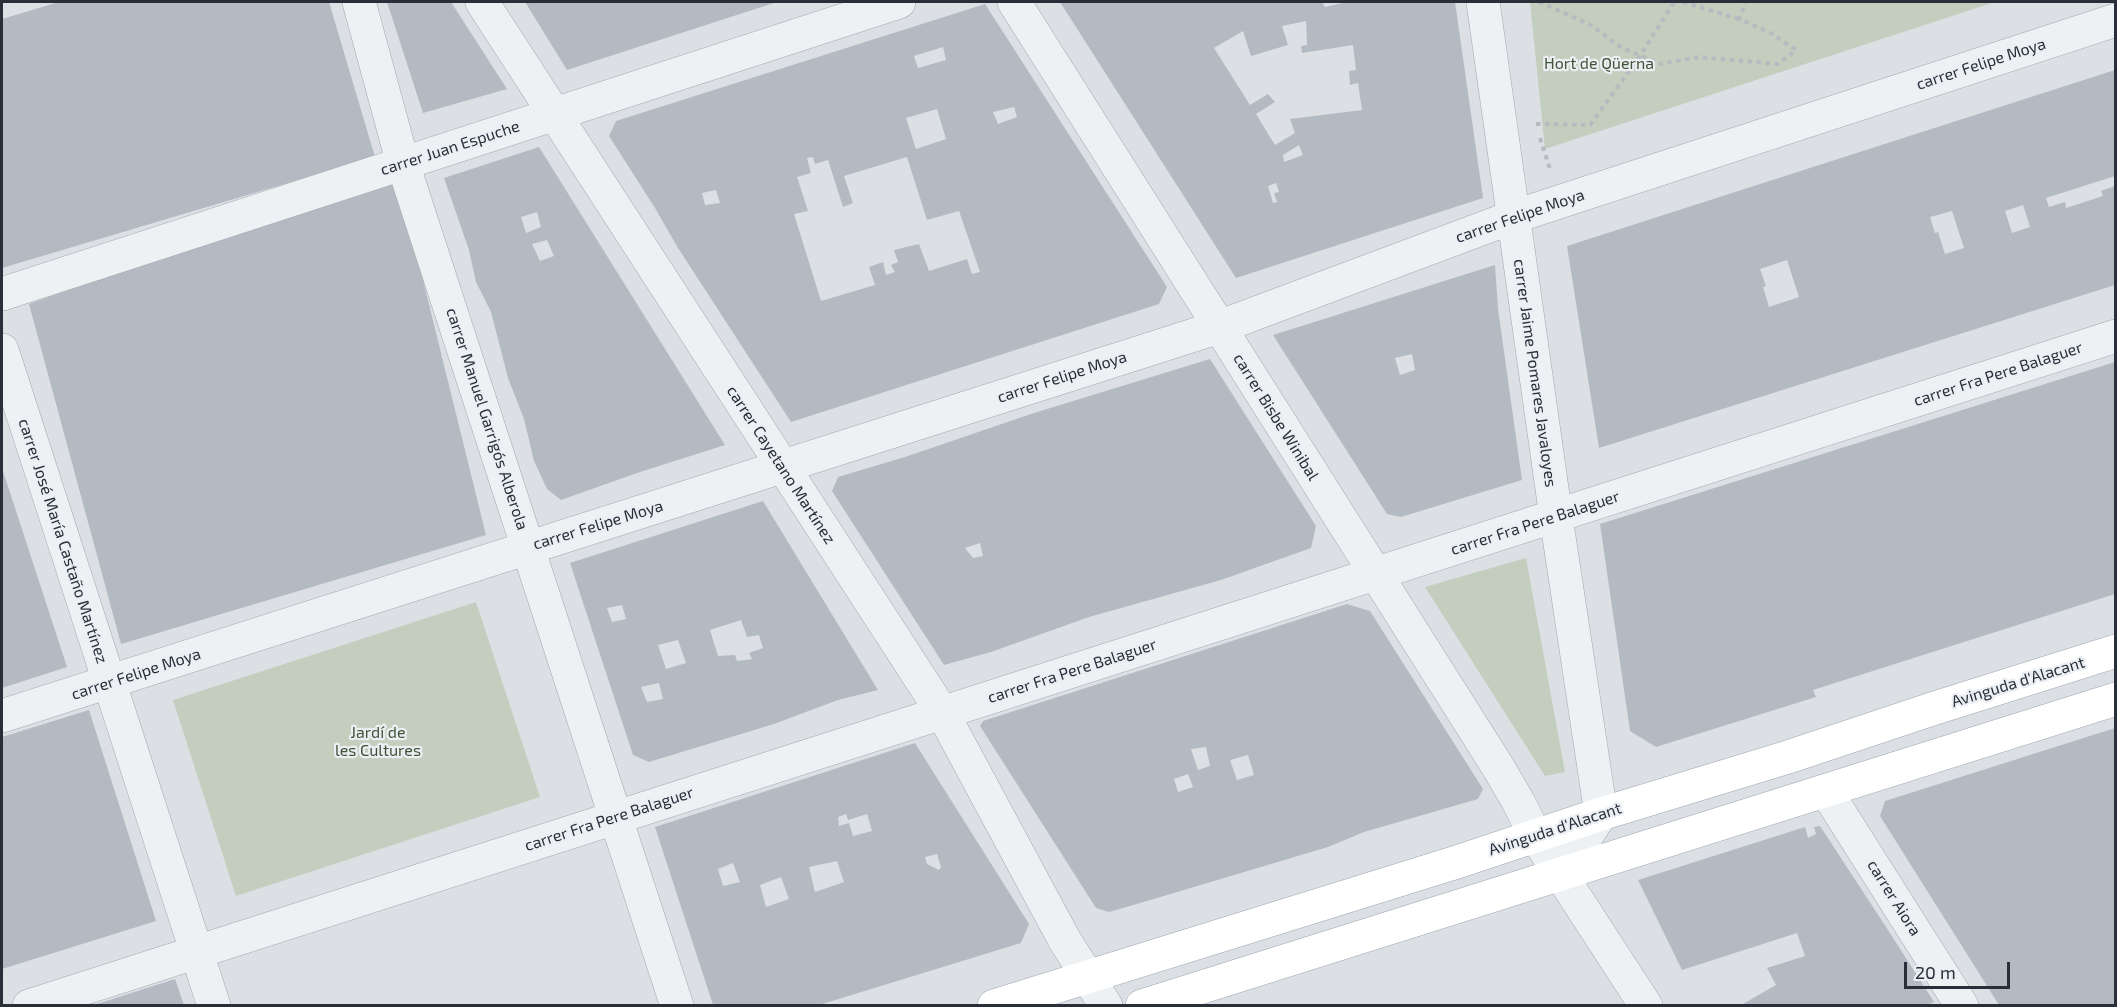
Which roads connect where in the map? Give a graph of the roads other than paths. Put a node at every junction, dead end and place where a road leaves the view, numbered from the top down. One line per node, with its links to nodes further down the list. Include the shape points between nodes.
1 (359, 2): 8 (street, carrer Manuel Garrigós Alberola)
2 (482, 2): 7 (street, carrer Cayetano Martínez)
3 (899, 2): 7 (street, carrer Juan Espuche)
4 (1014, 2): 11 (street, carrer Bisbe Winibal)
5 (1483, 2): 9 (street, carrer Jaime Pomares Javaloyes)
6 (2115, 21): 9 (street, carrer Felipe Moya)
7 (554, 114): 8 (street, carrer Juan Espuche); 14 (street, carrer Cayetano Martínez)
8 (404, 164): 10 (street, carrer Juan Espuche); 16 (street, carrer Manuel Garrigós Alberola)
9 (1512, 208): 11 (street, carrer Felipe Moya); 15 (street, carrer Jaime Pomares Javaloyes)
10 (2, 294)
11 (1219, 327): 14 (street, carrer Felipe Moya); 17 (street, carrer Bisbe Winibal)
12 (2115, 336): 15 (street, carrer Fra Pere Balaguer)
13 (2, 350): 19 (street, carrer José María Castaño Martínez)
14 (782, 467): 16 (street, carrer Felipe Moya); 21 (street, carrer Cayetano Martínez)
15 (1556, 517): 17 (street, carrer Fra Pere Balaguer); 24 (street, carrer Jaime Pomares Javaloyes)
16 (529, 546): 19 (street, carrer Felipe Moya); 25 (street, carrer Manuel Garrigós Alberola)
17 (1376, 574): 21 (street, carrer Fra Pere Balaguer); 26 (street, carrer Bisbe Winibal, via 1520,802)
18 (2115, 651): 24 (main road, Avinguda d'Alacant)
19 (109, 682): 22 (street, carrer Felipe Moya); 28 (street, carrer José María Castaño Martínez)
20 (2115, 699): 23 (main road)
21 (942, 712): 25 (street, carrer Fra Pere Balaguer); 29 (street, carrer Cayetano Martínez)
22 (2, 716)
23 (1826, 791): 27 (main road); 37 (street, carrer Aiora)
24 (1601, 814): 26 (main road, Avinguda d'Alacant); 27 (street)
25 (616, 816): 28 (street, carrer Fra Pere Balaguer); 33 (street, carrer Manuel Garrigós Alberola)
26 (1535, 835): 27 (street, carrer Bisbe Winibal); 29 (main road, Avinguda d'Alacant, via 1125,964)
27 (1561, 874): 30 (main road); 36 (street, carrer Bisbe Winibal)
28 (197, 952): 31 (street, carrer Fra Pere Balaguer); 32 (street, carrer José María Castaño Martínez)
29 (1097, 996): 34 (main road, Avinguda d'Alacant)
30 (1185, 998): 35 (main road)
31 (29, 1005)
32 (214, 1005)
33 (677, 1005)
34 (994, 1005)
35 (1142, 1005)
36 (1646, 1005)
37 (1962, 1005)

